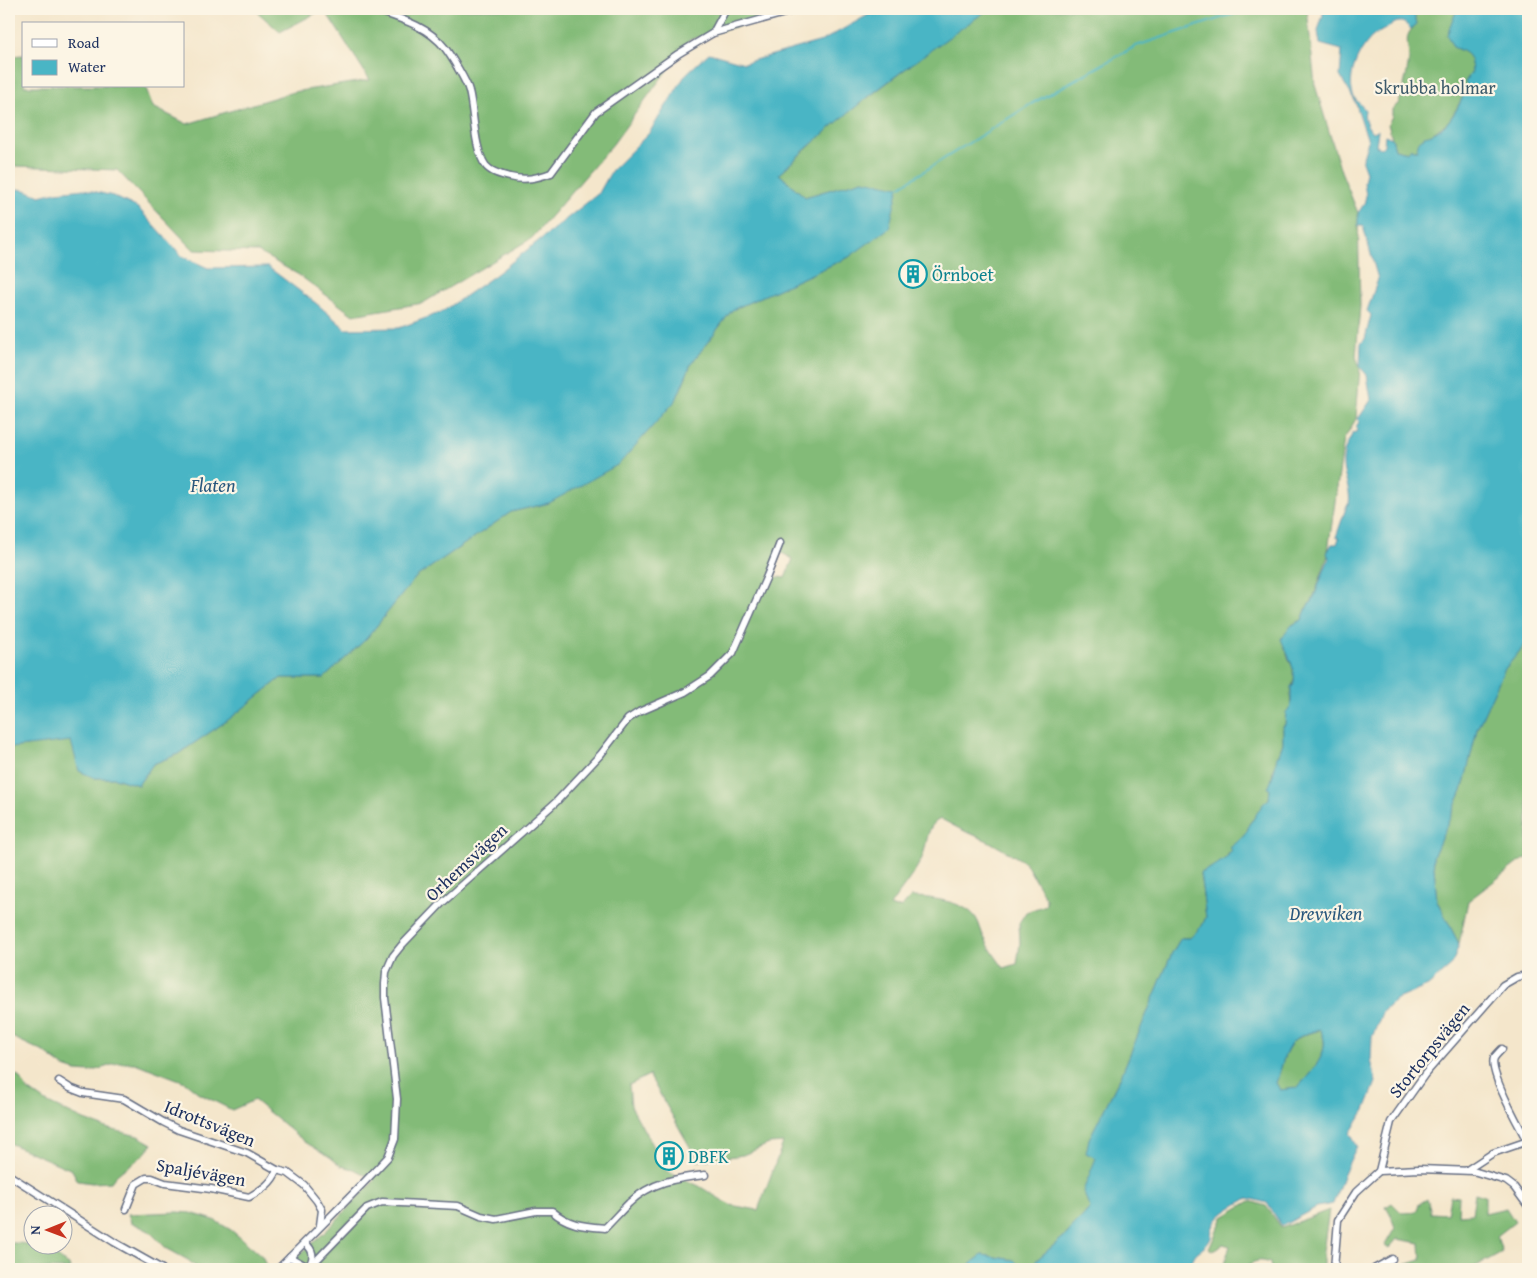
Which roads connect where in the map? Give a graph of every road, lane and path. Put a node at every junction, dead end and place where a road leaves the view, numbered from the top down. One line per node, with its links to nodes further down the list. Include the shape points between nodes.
1 (372, 9): 4 (street, via 412,23 433,35 446,48 469,90 482,158 486,165 500,174 518,180 551,173 596,112)
2 (726, 9): 4 (street)
3 (798, 9): 4 (street)
4 (713, 33)
5 (780, 542): 17 (street, Orhemsvägen, via 742,635 723,664 685,692 628,719 601,754 556,802 442,903 393,956 384,984 397,1099 395,1139 388,1157)
6 (1528, 974): 12 (street, Stortorpsvägen, via 1503,985 1425,1074 1391,1122)
7 (1502, 1049): 9 (street, via 1494,1058 1493,1068 1507,1103)
8 (59, 1081): 10 (street, Idrottsvägen, via 83,1094 124,1099 179,1130 247,1153)
9 (1528, 1141): 11 (street, via 1493,1152)
10 (277, 1170): 16 (street, Spaljévägen, via 262,1190 249,1197 146,1178 136,1184); 17 (street, Idrottsvägen, via 304,1184 322,1210)
11 (1466, 1170): 12 (street); 15 (street, via 1506,1181 1514,1186)
12 (1379, 1172): 25 (street, via 1356,1192 1338,1220)
13 (9, 1175): 23 (street)
14 (705, 1175): 22 (street, via 662,1182 630,1202 604,1228 573,1224 552,1210 496,1219 458,1206 382,1202 367,1208)
15 (1528, 1206)
16 (126, 1209)
17 (320, 1226): 18 (street, Orhemsvägen)
18 (305, 1243): 19 (street, Orhemsvägen); 22 (street, via 312,1249)
19 (290, 1257): 22 (street); 24 (street, Orhemsvägen)
20 (1392, 1259): 26 (street)
21 (1528, 1267): 27 (street)
22 (310, 1268)
23 (162, 1269)
24 (278, 1269)
25 (1334, 1269)
26 (1374, 1269)
27 (1525, 1269)

